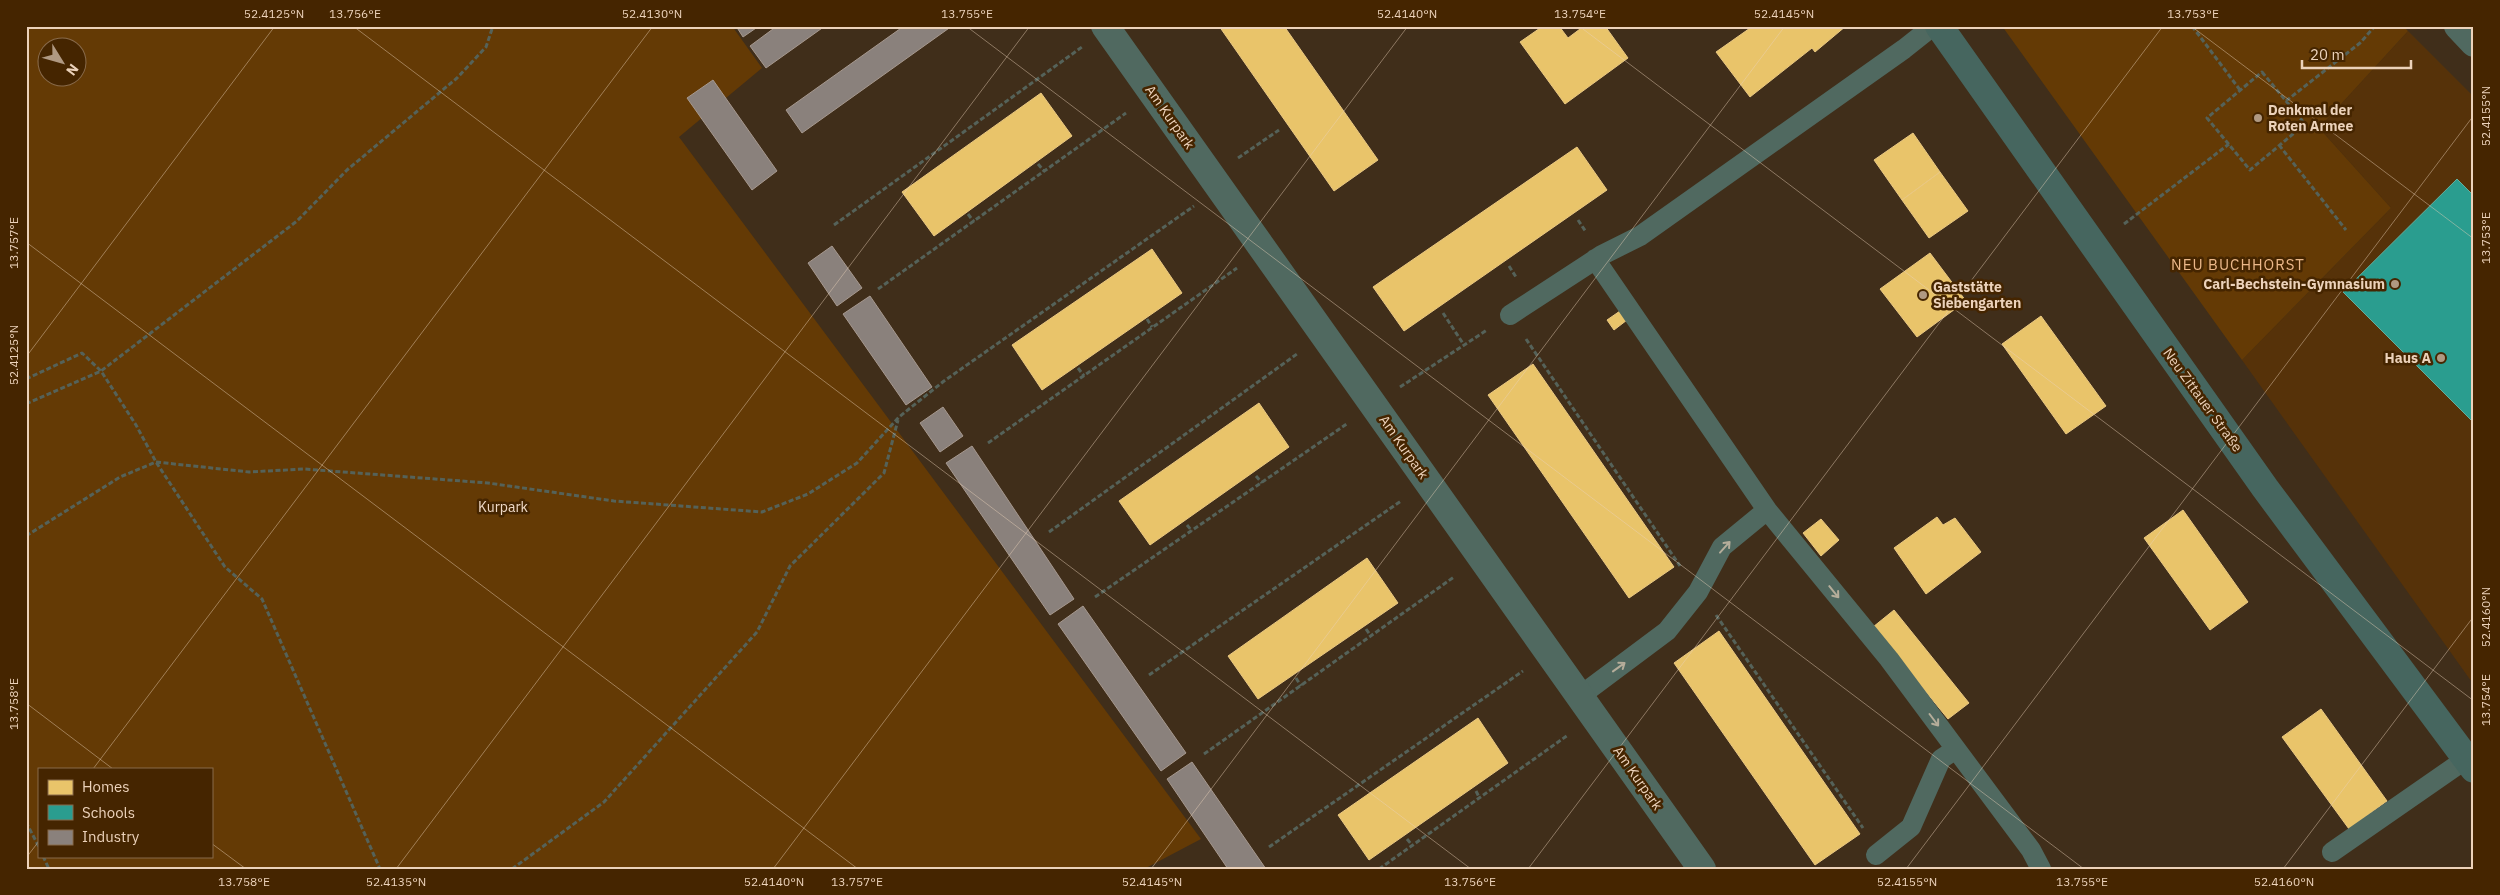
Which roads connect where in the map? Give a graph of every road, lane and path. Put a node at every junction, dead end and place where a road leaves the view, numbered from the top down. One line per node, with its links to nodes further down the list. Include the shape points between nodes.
1 (493, 26): 35 (path, via 486,47 458,78 347,170 297,221)
2 (1105, 26): 39 (street, Am Kurpark)
3 (1932, 26): 25 (lane, via 1640,236)
4 (1939, 26): 64 (main road, Neu Zittauer Straße, via 2265,488)
5 (2192, 26): 10 (path)
6 (2375, 26): 11 (path, via 2360,43)
7 (2458, 26): 8 (street)
8 (2474, 43)
9 (1084, 46): 23 (path)
10 (2240, 90): 11 (path, via 2262,72); 14 (path, via 2207,118)
11 (2286, 101): 15 (path, via 2305,124)
12 (1131, 110): 18 (path)
13 (1279, 130): 16 (path)
14 (2229, 144): 15 (path, via 2250,170); 22 (path)
15 (2279, 145): 24 (path)
16 (1232, 162)
17 (1038, 164): 18 (path)
18 (1044, 172): 21 (path)
19 (1198, 202): 40 (path, via 944,381)
20 (968, 214): 21 (path)
21 (974, 222): 27 (path)
22 (2124, 224)
23 (834, 225)
24 (2346, 230)
25 (1595, 260): 29 (lane); 46 (lane)
26 (1243, 264): 31 (path)
27 (878, 289)
28 (1443, 313): 32 (path)
29 (1510, 315): 32 (path); 52 (path)
30 (1147, 319): 31 (path)
31 (1152, 327): 36 (path)
32 (1464, 345): 39 (path)
33 (1303, 349): 49 (path)
34 (1078, 368): 36 (path)
35 (101, 371): 37 (path, via 82,353); 38 (path); 42 (path)
36 (1084, 376): 41 (path)
37 (26, 379)
38 (26, 404)
39 (1374, 404): 44 (path); 60 (street, Am Kurpark)
40 (899, 417): 42 (path, via 858,463 808,494 762,512 614,501 488,483 304,469 249,472); 75 (path, via 884,473 790,566 757,632 604,802)
41 (988, 443)
42 (156, 462): 50 (path, via 120,477); 74 (path, via 225,566 262,599)
43 (1256, 476): 44 (path)
44 (1262, 482): 48 (path)
45 (1408, 496): 57 (path)
46 (1767, 510): 52 (lane, one-way to 46, via 1722,547); 62 (lane, one-way to 62, via 1889,659)
47 (1187, 524): 48 (path)
48 (1192, 531): 53 (path)
49 (1049, 532)
50 (26, 536)
51 (1461, 572): 55 (path)
52 (1698, 592): 60 (lane, one-way to 52, via 1668,631); 73 (path, via 1874,844)
53 (1095, 597)
54 (1366, 628): 55 (path)
55 (1371, 636): 59 (path)
56 (1528, 667): 71 (path)
57 (1149, 675)
58 (1296, 678): 59 (path)
59 (1301, 686): 63 (path)
60 (1580, 696): 77 (street, Am Kurpark)
61 (1574, 730): 66 (path)
62 (1956, 749): 73 (lane, via 1941,759 1911,827); 78 (lane)
63 (1204, 754)
64 (2470, 764): 72 (lane)
65 (1476, 791): 66 (path)
66 (1479, 797): 70 (path)
67 (26, 822): 69 (path)
68 (1407, 839): 70 (path)
69 (38, 845)
70 (1412, 845): 76 (path)
71 (1269, 847)
72 (2332, 852)
73 (1876, 855)
74 (380, 869)
75 (512, 869)
76 (1378, 869)
77 (1702, 869)
78 (2042, 869)

